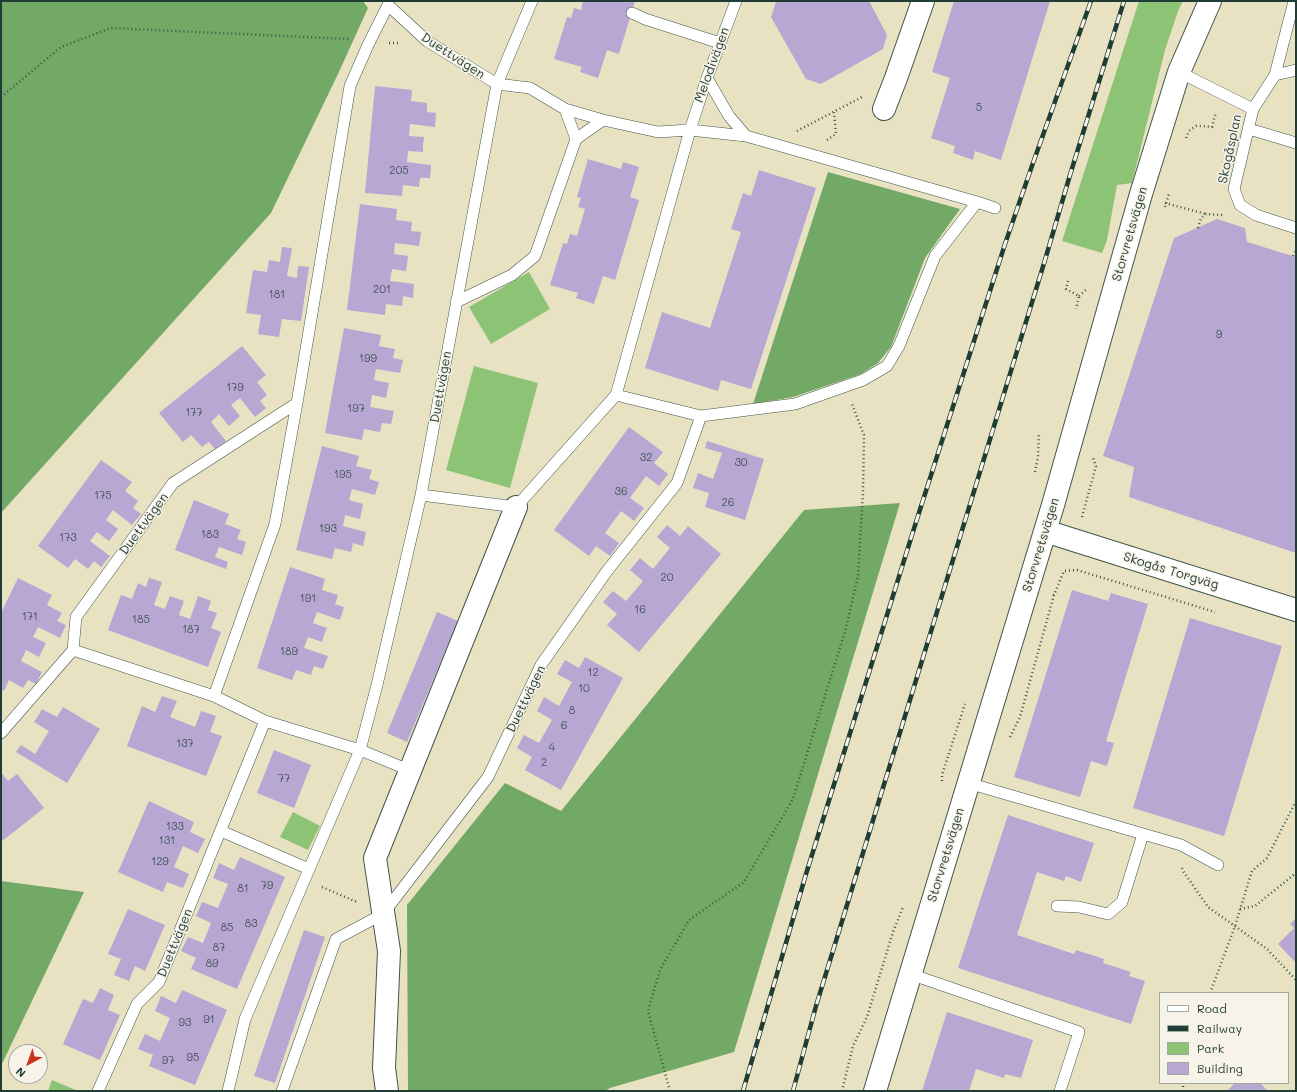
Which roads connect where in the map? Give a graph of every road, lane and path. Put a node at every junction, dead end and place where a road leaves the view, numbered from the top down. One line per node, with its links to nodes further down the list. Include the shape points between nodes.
1 (532, 1): 14 (lane)
2 (736, 1): 8 (lane, Melodivägen)
3 (923, 1): 20 (street)
4 (1210, 1): 11 (street, Storvretsvägen)
5 (1294, 1): 12 (lane, Skogåsplan)
6 (632, 13): 8 (lane)
7 (427, 41): 9 (path); 9 (lane, Duettvägen, via 388,5); 14 (lane, Duettvägen)
8 (720, 43): 13 (lane, Melodivägen)
9 (368, 44): 16 (path, via 349,39 111,28 61,47); 43 (lane, Duettvägen, via 350,86)
10 (1296, 70): 12 (lane)
11 (1179, 72): 15 (lane, Skogåsplan); 48 (street, Storvretsvägen, via 1141,194)
12 (1275, 74): 19 (lane, Skogåsplan)
13 (707, 78): 24 (lane, Melodivägen); 25 (lane, via 729,116)
14 (497, 84): 18 (lane, via 530,88); 39 (lane, Duettvägen)
15 (1222, 93): 19 (lane, Skogåsplan); 27 (path, via 1212,127 1196,126 1189,131)
16 (1, 96)
17 (862, 97): 21 (path)
18 (565, 109): 22 (lane); 26 (lane)
19 (1253, 109): 23 (lane, Skogåsplan)
20 (884, 110)
21 (834, 112): 29 (path); 30 (path, via 836,134)
22 (603, 120): 24 (lane, via 658,132); 26 (lane)
23 (1249, 129): 28 (lane); 35 (lane, Skogåsplan, via 1234,188 1240,205 1256,215)
24 (690, 130): 25 (lane); 42 (lane, Melodivägen)
25 (746, 136): 29 (lane)
26 (576, 139): 39 (lane, via 535,256 512,275)
27 (1184, 141)
28 (1296, 143)
29 (772, 144): 30 (lane)
30 (807, 153): 32 (lane)
31 (1170, 190): 34 (path)
32 (977, 202): 33 (lane); 41 (lane, via 935,256 899,346 887,366 864,380)
33 (995, 208)
34 (1164, 211)
35 (1296, 228)
36 (1296, 250): 37 (path)
37 (1293, 256)
38 (1068, 281): 40 (path, via 1066,289 1079,296)
39 (456, 302): 46 (lane, Duettvägen)
40 (1076, 308)
41 (846, 386): 44 (lane, via 795,404); 76 (path, via 864,435 858,576 846,628 793,799 744,882 689,920 660,970 648,1011)
42 (616, 395): 44 (lane); 47 (lane)
43 (297, 403): 51 (lane, Duettvägen, via 173,483 76,617); 52 (lane, Duettvägen, via 274,524)
44 (701, 416): 67 (lane, Duettvägen, via 677,483 607,571 541,665 488,777)
45 (1090, 452): 49 (path, via 1096,466)
46 (421, 495): 47 (lane); 55 (lane, Duettvägen)
47 (516, 507): 56 (street)
48 (1045, 532): 49 (street, Skogås Torgväg); 57 (street, Storvretsvägen)
49 (1074, 541): 50 (street, Skogås Torgväg)
50 (1296, 610)
51 (73, 650): 52 (lane); 54 (lane)
52 (214, 696): 53 (lane)
53 (265, 721): 55 (lane); 59 (lane, Duettvägen)
54 (1, 733)
55 (360, 750): 56 (lane); 64 (lane, Duettvägen)
56 (409, 770): 67 (street, via 375,858)
57 (968, 783): 60 (lane); 69 (street, Storvretsvägen)
58 (1296, 801): 66 (path, via 1267,858 1252,871)
59 (221, 831): 64 (lane); 72 (lane, Duettvägen, via 159,982 137,1004)
60 (1143, 834): 61 (lane); 65 (lane, via 1122,902 1108,914 1079,907)
61 (1181, 845): 62 (lane); 68 (path, via 1182,871 1208,907)
62 (1218, 865)
63 (1296, 873): 66 (path, via 1255,906)
64 (307, 874): 67 (path); 73 (lane, Duettvägen, via 245,1019)
65 (1057, 906)
66 (1240, 909): 68 (path)
67 (383, 914): 74 (lane, Duettvägen, via 336,939); 75 (street, via 389,951 384,1068)
68 (1235, 926): 70 (path, via 1268,949); 71 (path)
69 (910, 974): 77 (street, Storvretsvägen); 78 (lane, via 1079,1032)
70 (1296, 980)
71 (1210, 992)
72 (98, 1091)
73 (228, 1091)
74 (282, 1091)
75 (387, 1091)
76 (670, 1091)
77 (874, 1091)
78 (1060, 1091)

